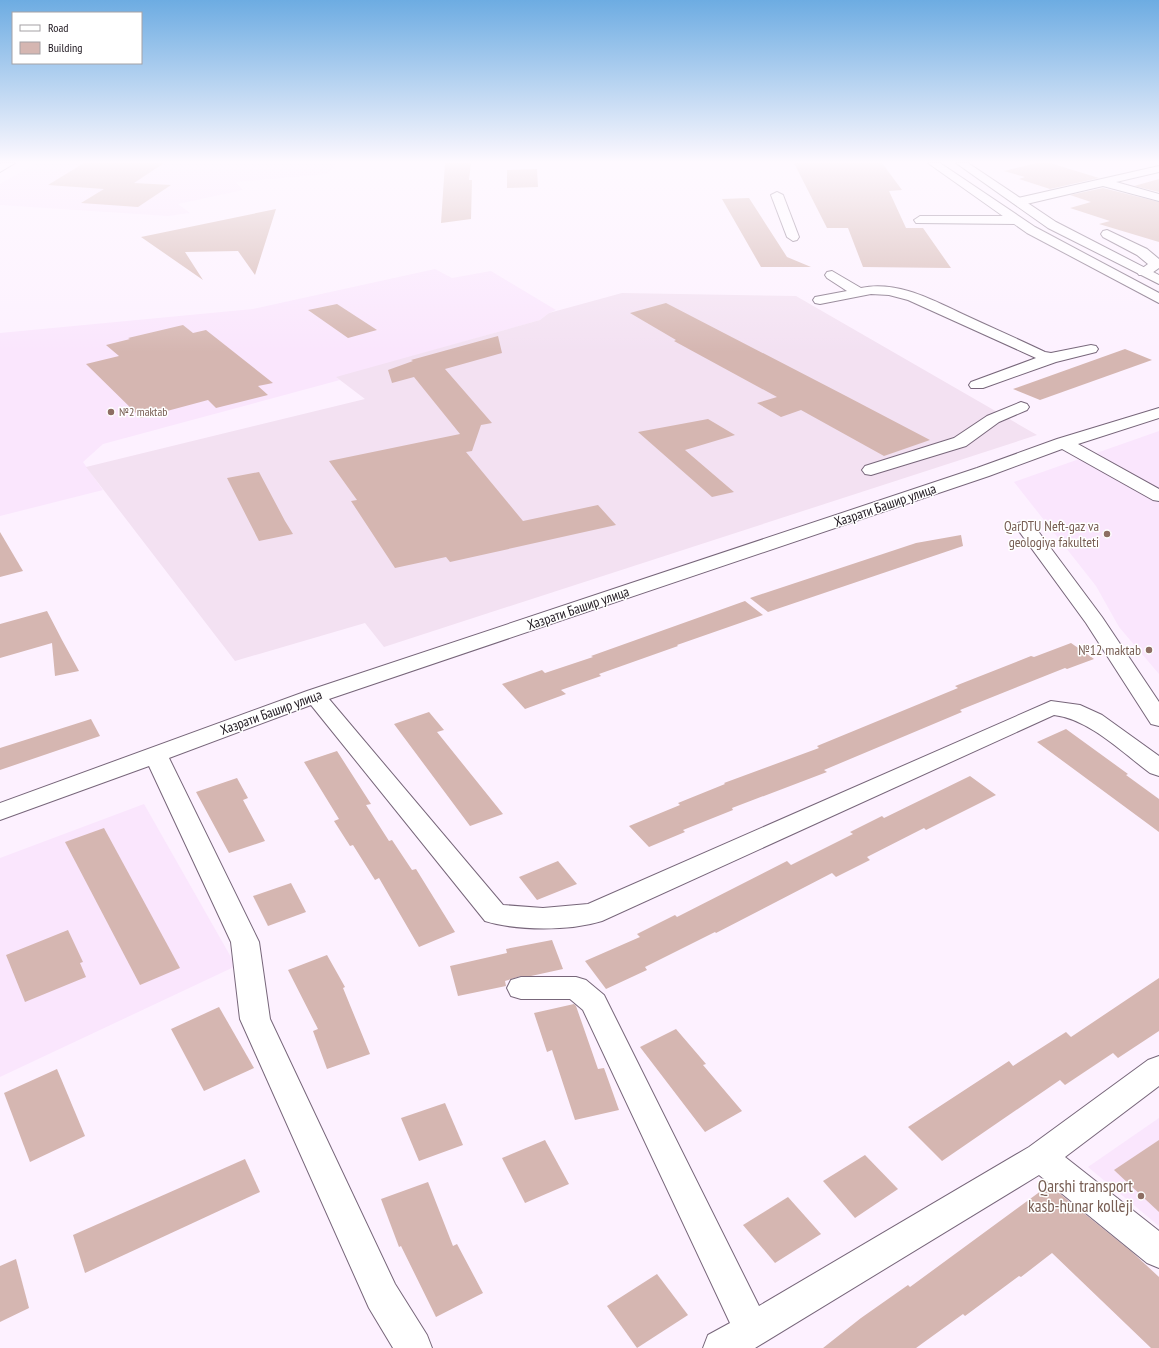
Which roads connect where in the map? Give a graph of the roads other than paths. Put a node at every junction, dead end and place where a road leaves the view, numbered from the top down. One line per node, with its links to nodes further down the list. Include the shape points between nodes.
1 (789, 226): 5 (street)
2 (1025, 226): 10 (street)
3 (1054, 226): 6 (street)
4 (1107, 234): 6 (street, via 1142,252 1157,264)
5 (793, 237)
6 (1144, 272): 8 (street)
7 (832, 275): 9 (street)
8 (1159, 280)
9 (860, 293): 11 (street); 13 (street, via 871,290 889,291 913,297)
10 (1159, 299)
11 (820, 300)
12 (1091, 349): 13 (street)
13 (1051, 358): 14 (street)
14 (977, 385)
15 (1020, 407): 18 (street, via 993,419 960,442)
16 (1159, 413): 17 (street, Хазрати Башир улица)
17 (1064, 443): 19 (street); 21 (street, Хазрати Башир улица)
18 (871, 470)
19 (1159, 496)
20 (1025, 527): 22 (street, via 1095,621)
21 (315, 696): 23 (street, Хазрати Башир улица); 24 (street, via 495,914 543,918 592,914 1051,708 1072,710 1094,720)
22 (1159, 719)
23 (156, 754): 25 (street, Хазрати Башир улица); 31 (street, via 245,942 255,1019 382,1296)
24 (1159, 768)
25 (0, 812)
26 (521, 988): 30 (street, via 576,988 594,1003)
27 (1159, 1069): 28 (street)
28 (1041, 1157): 29 (street); 30 (street)
29 (1159, 1252)
30 (752, 1330): 32 (street)
31 (414, 1348)
32 (721, 1348)

